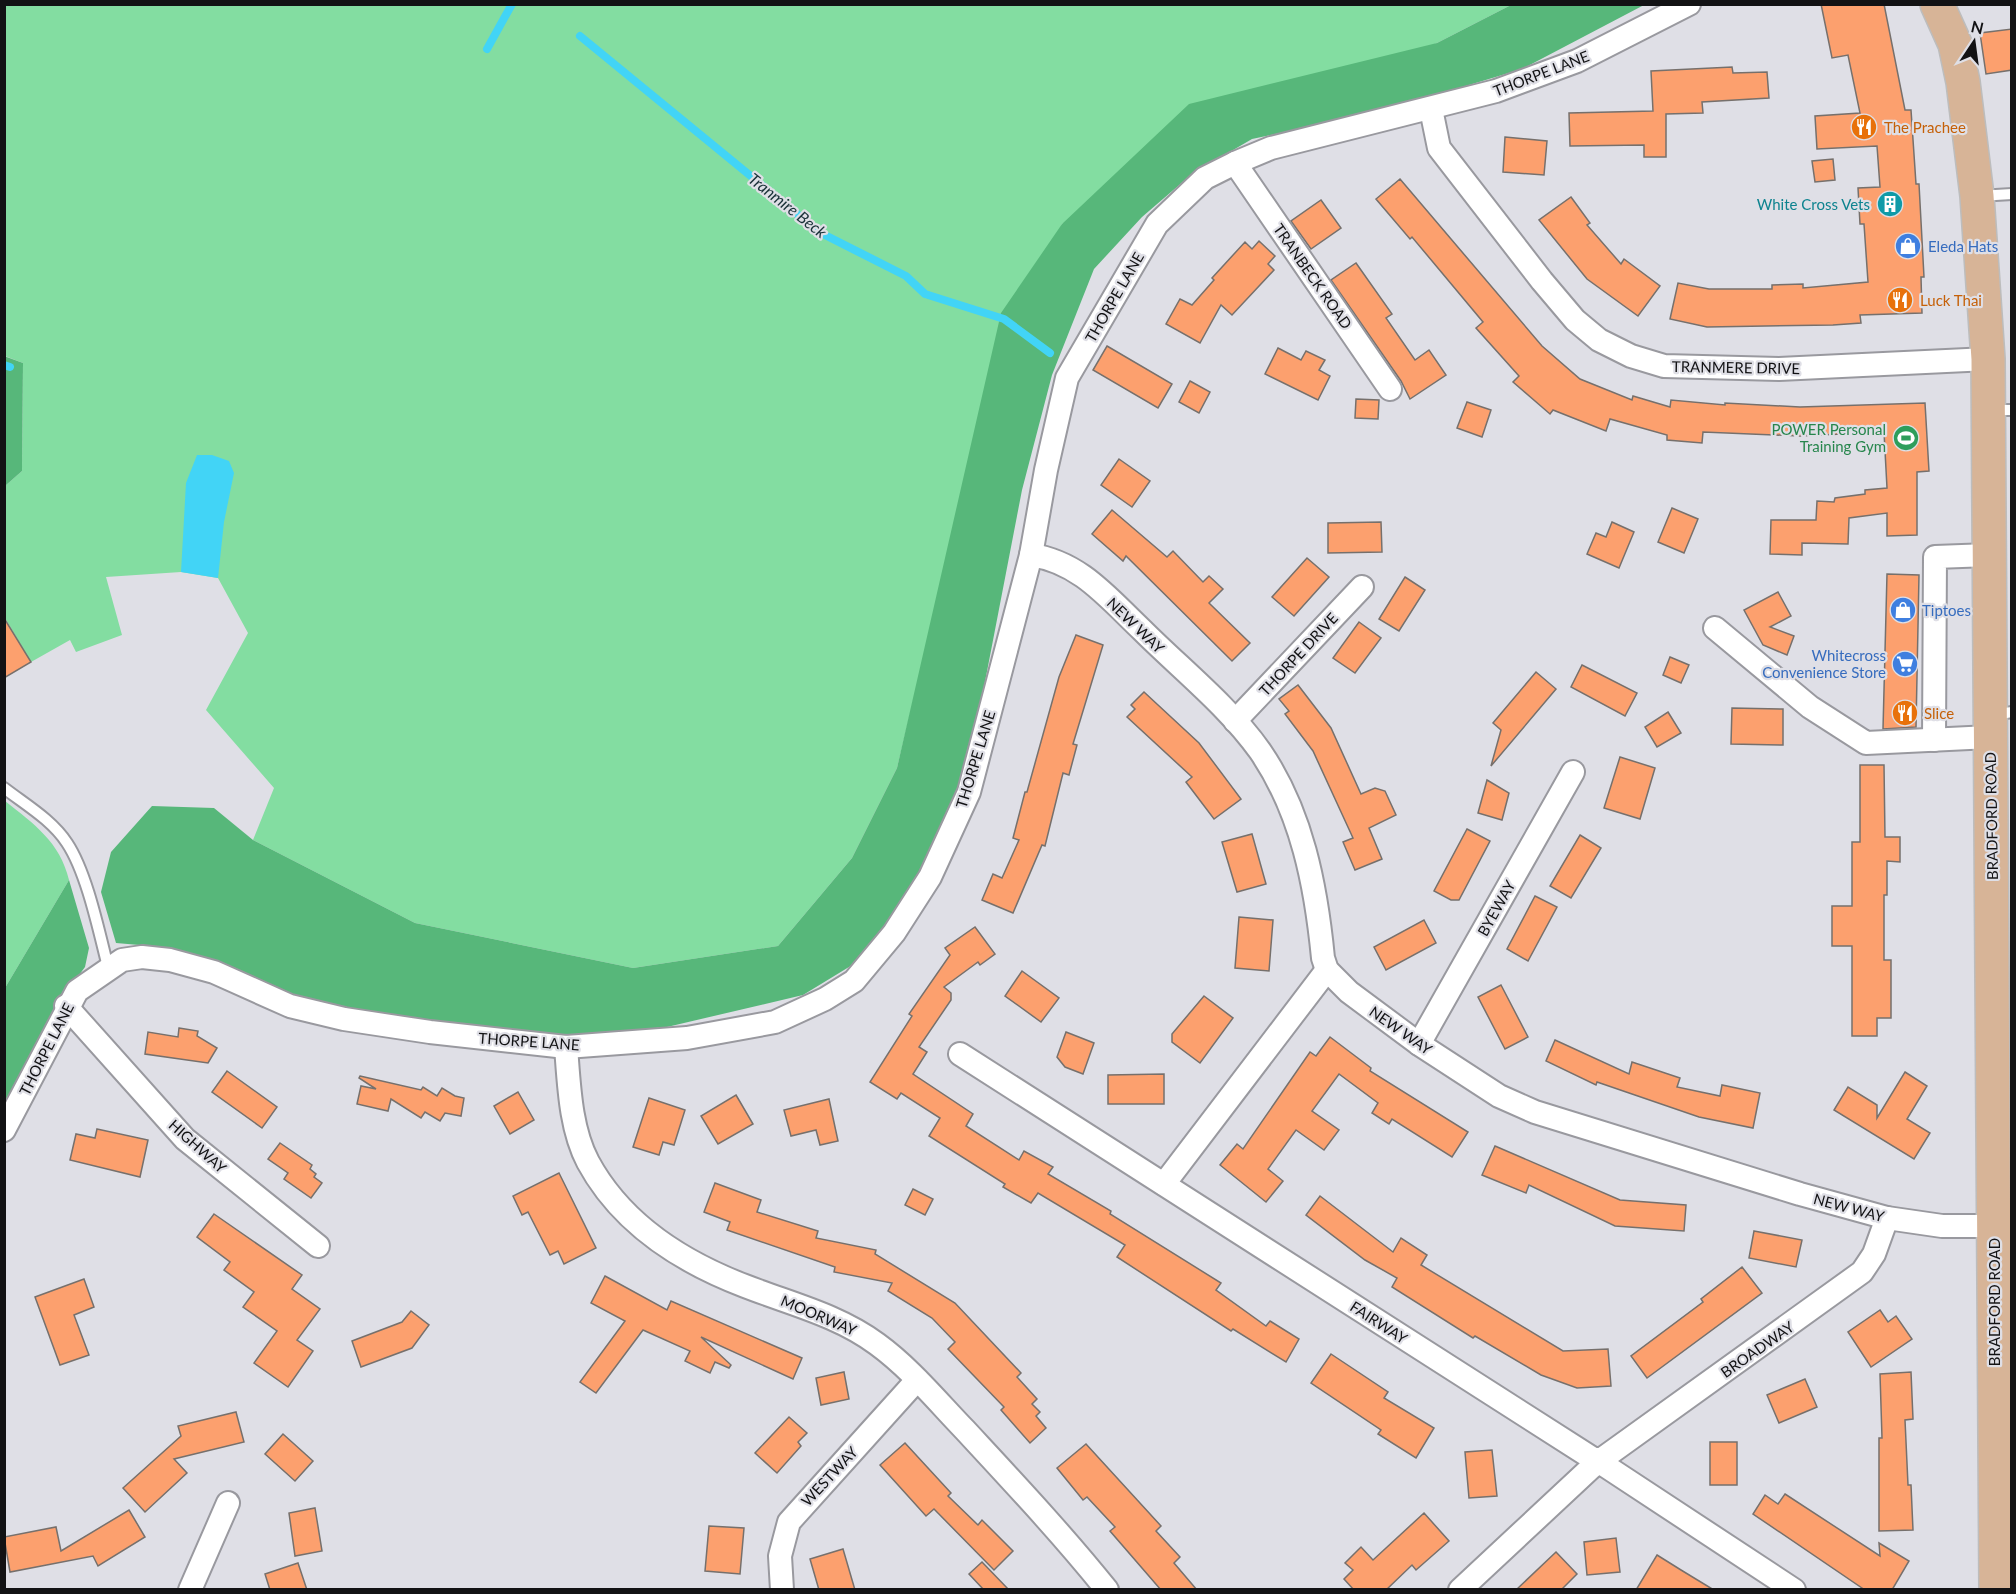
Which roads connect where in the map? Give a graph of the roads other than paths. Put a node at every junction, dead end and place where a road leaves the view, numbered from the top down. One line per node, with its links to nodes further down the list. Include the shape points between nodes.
1 (1689, 4): 5 (street, THORPE LANE, via 1577,61 1496,91)
2 (1936, 4): 4 (main road, BRADFORD ROAD)
3 (1961, 4): 4 (main road, BRADFORD ROAD)
4 (1955, 44): 8 (main road, BRADFORD ROAD)
5 (1431, 109): 6 (street, THORPE LANE, via 1271,148); 9 (street, TRANMERE DRIVE, via 1439,148 1542,281 1575,320 1599,340 1631,356 1664,366 1779,369)
6 (1234, 163): 10 (street, TRANBECK ROAD); 12 (street, THORPE LANE, via 1205,178 1157,224 1067,378)
7 (2012, 194): 8 (lane)
8 (1977, 196): 9 (main road, BRADFORD ROAD)
9 (1988, 359): 11 (main road, BRADFORD ROAD)
10 (1390, 389)
11 (2000, 410): 13 (main road, BRADFORD ROAD)
12 (1031, 555): 16 (street, NEW WAY, via 1059,561 1089,579); 25 (street, THORPE LANE, via 969,792 930,878 894,933 854,981 775,1022 687,1038)
13 (1989, 555): 17 (main road, BRADFORD ROAD); 18 (street, via 1935,557)
14 (1362, 587): 16 (street, THORPE DRIVE)
15 (1715, 628): 18 (street, via 1810,707 1866,743)
16 (1235, 721): 22 (street, NEW WAY, via 1260,752 1296,821 1312,877)
17 (1997, 722): 18 (street); 30 (main road, BRADFORD ROAD)
18 (1934, 740)
19 (1573, 772): 24 (street, BYEWAY)
20 (4, 788): 21 (lane, via 56,829 69,845)
21 (108, 967): 23 (street, THORPE LANE, via 77,991); 25 (street, THORPE LANE, via 142,957 170,960 214,972 290,1006 344,1019)
22 (1328, 970): 24 (street, NEW WAY, via 1348,992); 28 (street)
23 (66, 1006): 27 (street, THORPE LANE); 31 (street, HIGHWAY, via 185,1139)
24 (1419, 1044): 29 (street, NEW WAY, via 1499,1096 1535,1112)
25 (566, 1047): 33 (street, MOORWAY, via 571,1108 587,1161 617,1204 650,1234 696,1264 854,1328)
26 (960, 1054): 28 (street, FAIRWAY)
27 (4, 1131)
28 (1164, 1184): 34 (street, FAIRWAY)
29 (1887, 1218): 30 (street, NEW WAY, via 1942,1226); 34 (street, BROADWAY, via 1874,1254 1862,1272)
30 (1994, 1226): 32 (main road, BRADFORD ROAD)
31 (318, 1246)
32 (2003, 1280): 41 (main road, BRADFORD ROAD)
33 (917, 1380): 37 (street, WESTWAY, via 789,1522 780,1556); 38 (street, MOORWAY, via 1055,1526)
34 (1598, 1462): 39 (street, BROADWAY); 40 (street, FAIRWAY)
35 (228, 1503): 36 (street)
36 (190, 1590)
37 (782, 1590)
38 (1107, 1590)
39 (1460, 1590)
40 (1794, 1590)
41 (1996, 1590)

